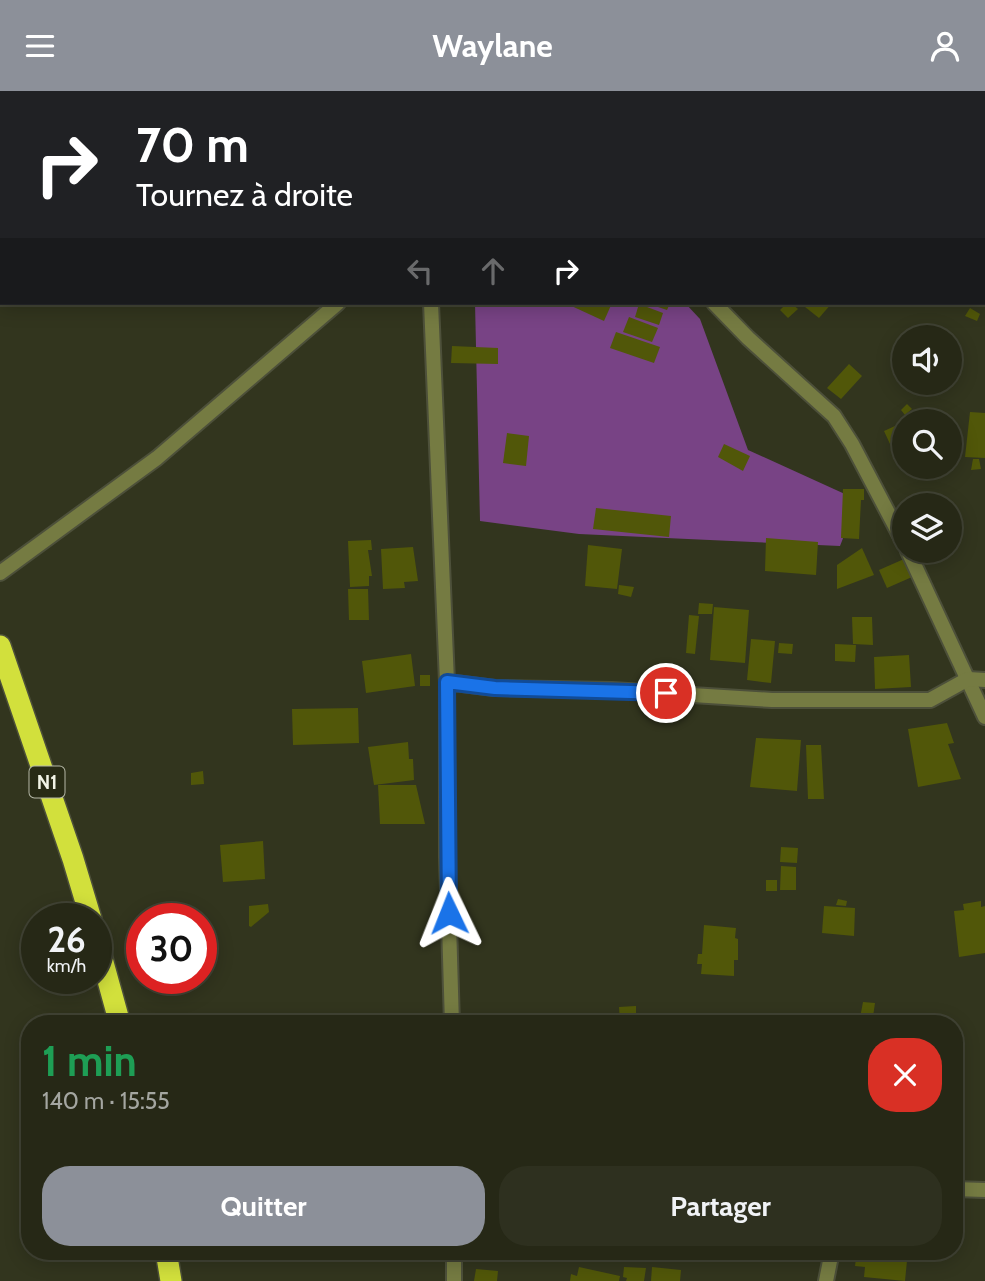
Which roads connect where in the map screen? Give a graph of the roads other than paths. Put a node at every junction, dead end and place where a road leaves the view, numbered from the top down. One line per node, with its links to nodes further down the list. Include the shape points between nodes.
1 (336, 305): 6 (street, via 157,458)
2 (431, 305): 10 (street)
3 (716, 305): 4 (street, via 834,416)
4 (892, 520)
5 (914, 563): 8 (street)
6 (0, 573)
7 (0, 646): 12 (highway, N1)
8 (968, 679): 9 (street); 10 (street, via 930,700 772,699); 11 (street)
9 (985, 680)
10 (447, 682): 15 (street)
11 (985, 717)
12 (86, 903)
13 (112, 994): 14 (highway)
14 (118, 1015)
15 (452, 1015)
16 (963, 1189): 17 (street)
17 (985, 1190)
18 (168, 1260): 21 (highway)
19 (454, 1260): 22 (street)
20 (830, 1260): 23 (street)
21 (172, 1281)
22 (454, 1281)
23 (826, 1281)

